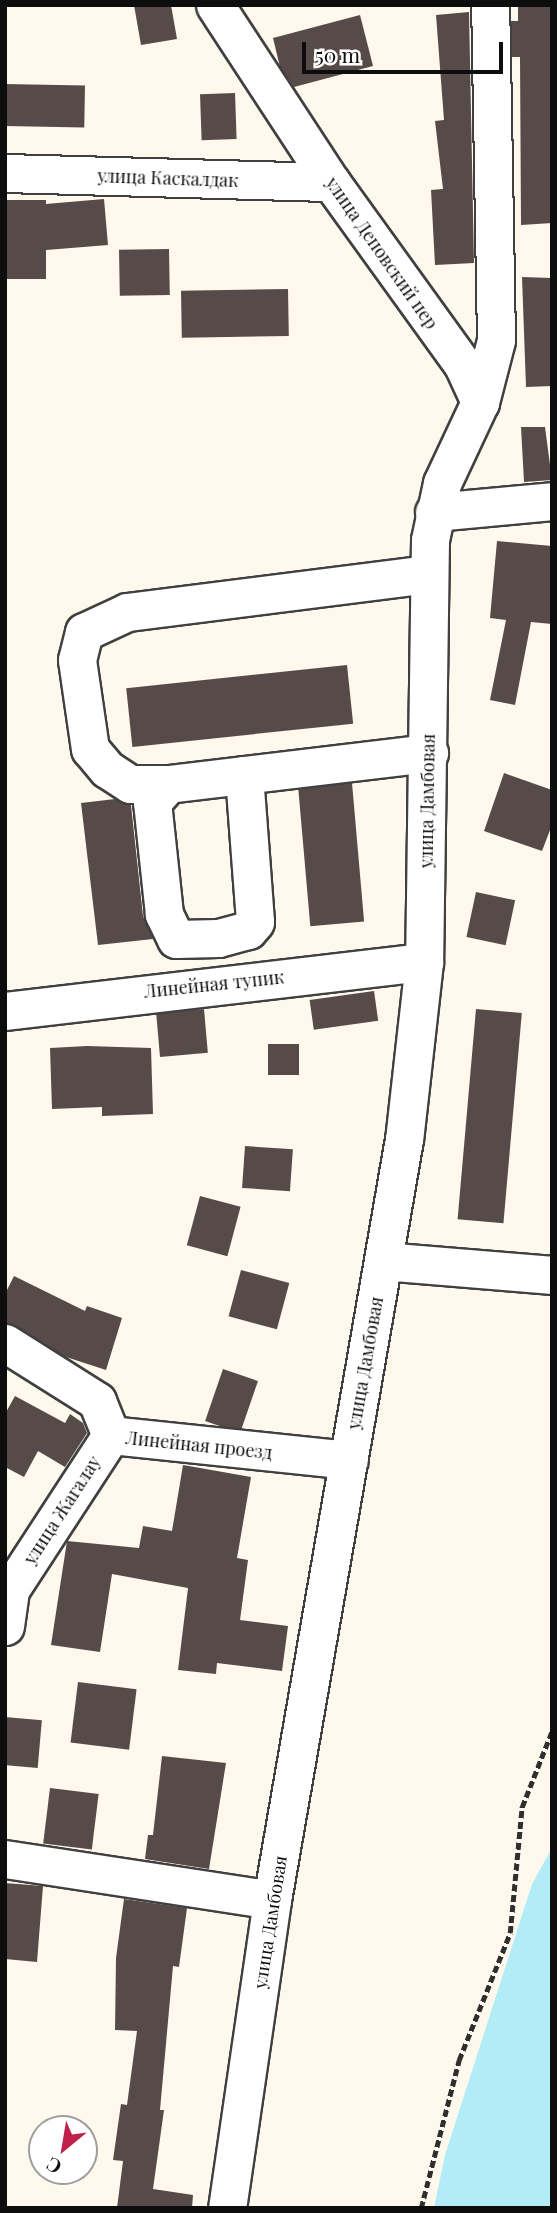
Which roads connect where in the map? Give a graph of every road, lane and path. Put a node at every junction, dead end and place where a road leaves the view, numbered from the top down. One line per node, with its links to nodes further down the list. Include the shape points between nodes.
1 (215, 5): 4 (street, улица Деповский пер)
2 (490, 5): 5 (street, via 496,340)
3 (5, 173): 4 (street, улица Каскалдак)
4 (331, 182): 5 (street, улица Деповский пер, via 463,365)
5 (480, 402): 7 (street, via 455,451)
6 (552, 501): 7 (street)
7 (434, 512): 8 (street, улица Дамбовая)
8 (429, 574): 9 (street, улица Дамбовая); 11 (street, via 127,612 84,632 77,660 90,749 107,769 130,784)
9 (429, 753): 10 (street); 12 (street, улица Дамбовая)
10 (244, 775): 11 (street); 11 (street, via 255,922 248,930 207,939 176,939 164,914 152,802)
11 (168, 784)
12 (424, 962): 13 (street, Линейная тупик); 14 (street, улица Дамбовая, via 404,1139)
13 (5, 1011)
14 (383, 1261): 15 (street); 18 (street, улица Дамбовая)
15 (552, 1275)
16 (5, 1343): 17 (street, Линейная проезд, via 97,1401)
17 (111, 1435): 18 (street, Линейная проезд); 19 (street, улица Жагалау, via 10,1590)
18 (349, 1460): 22 (street, улица Дамбовая)
19 (5, 1626)
20 (552, 1731): 24 (path, via 522,1807 510,1933 459,2060)
21 (5, 1859): 22 (street)
22 (272, 1899): 23 (street, улица Дамбовая)
23 (227, 2208)
24 (421, 2208)

